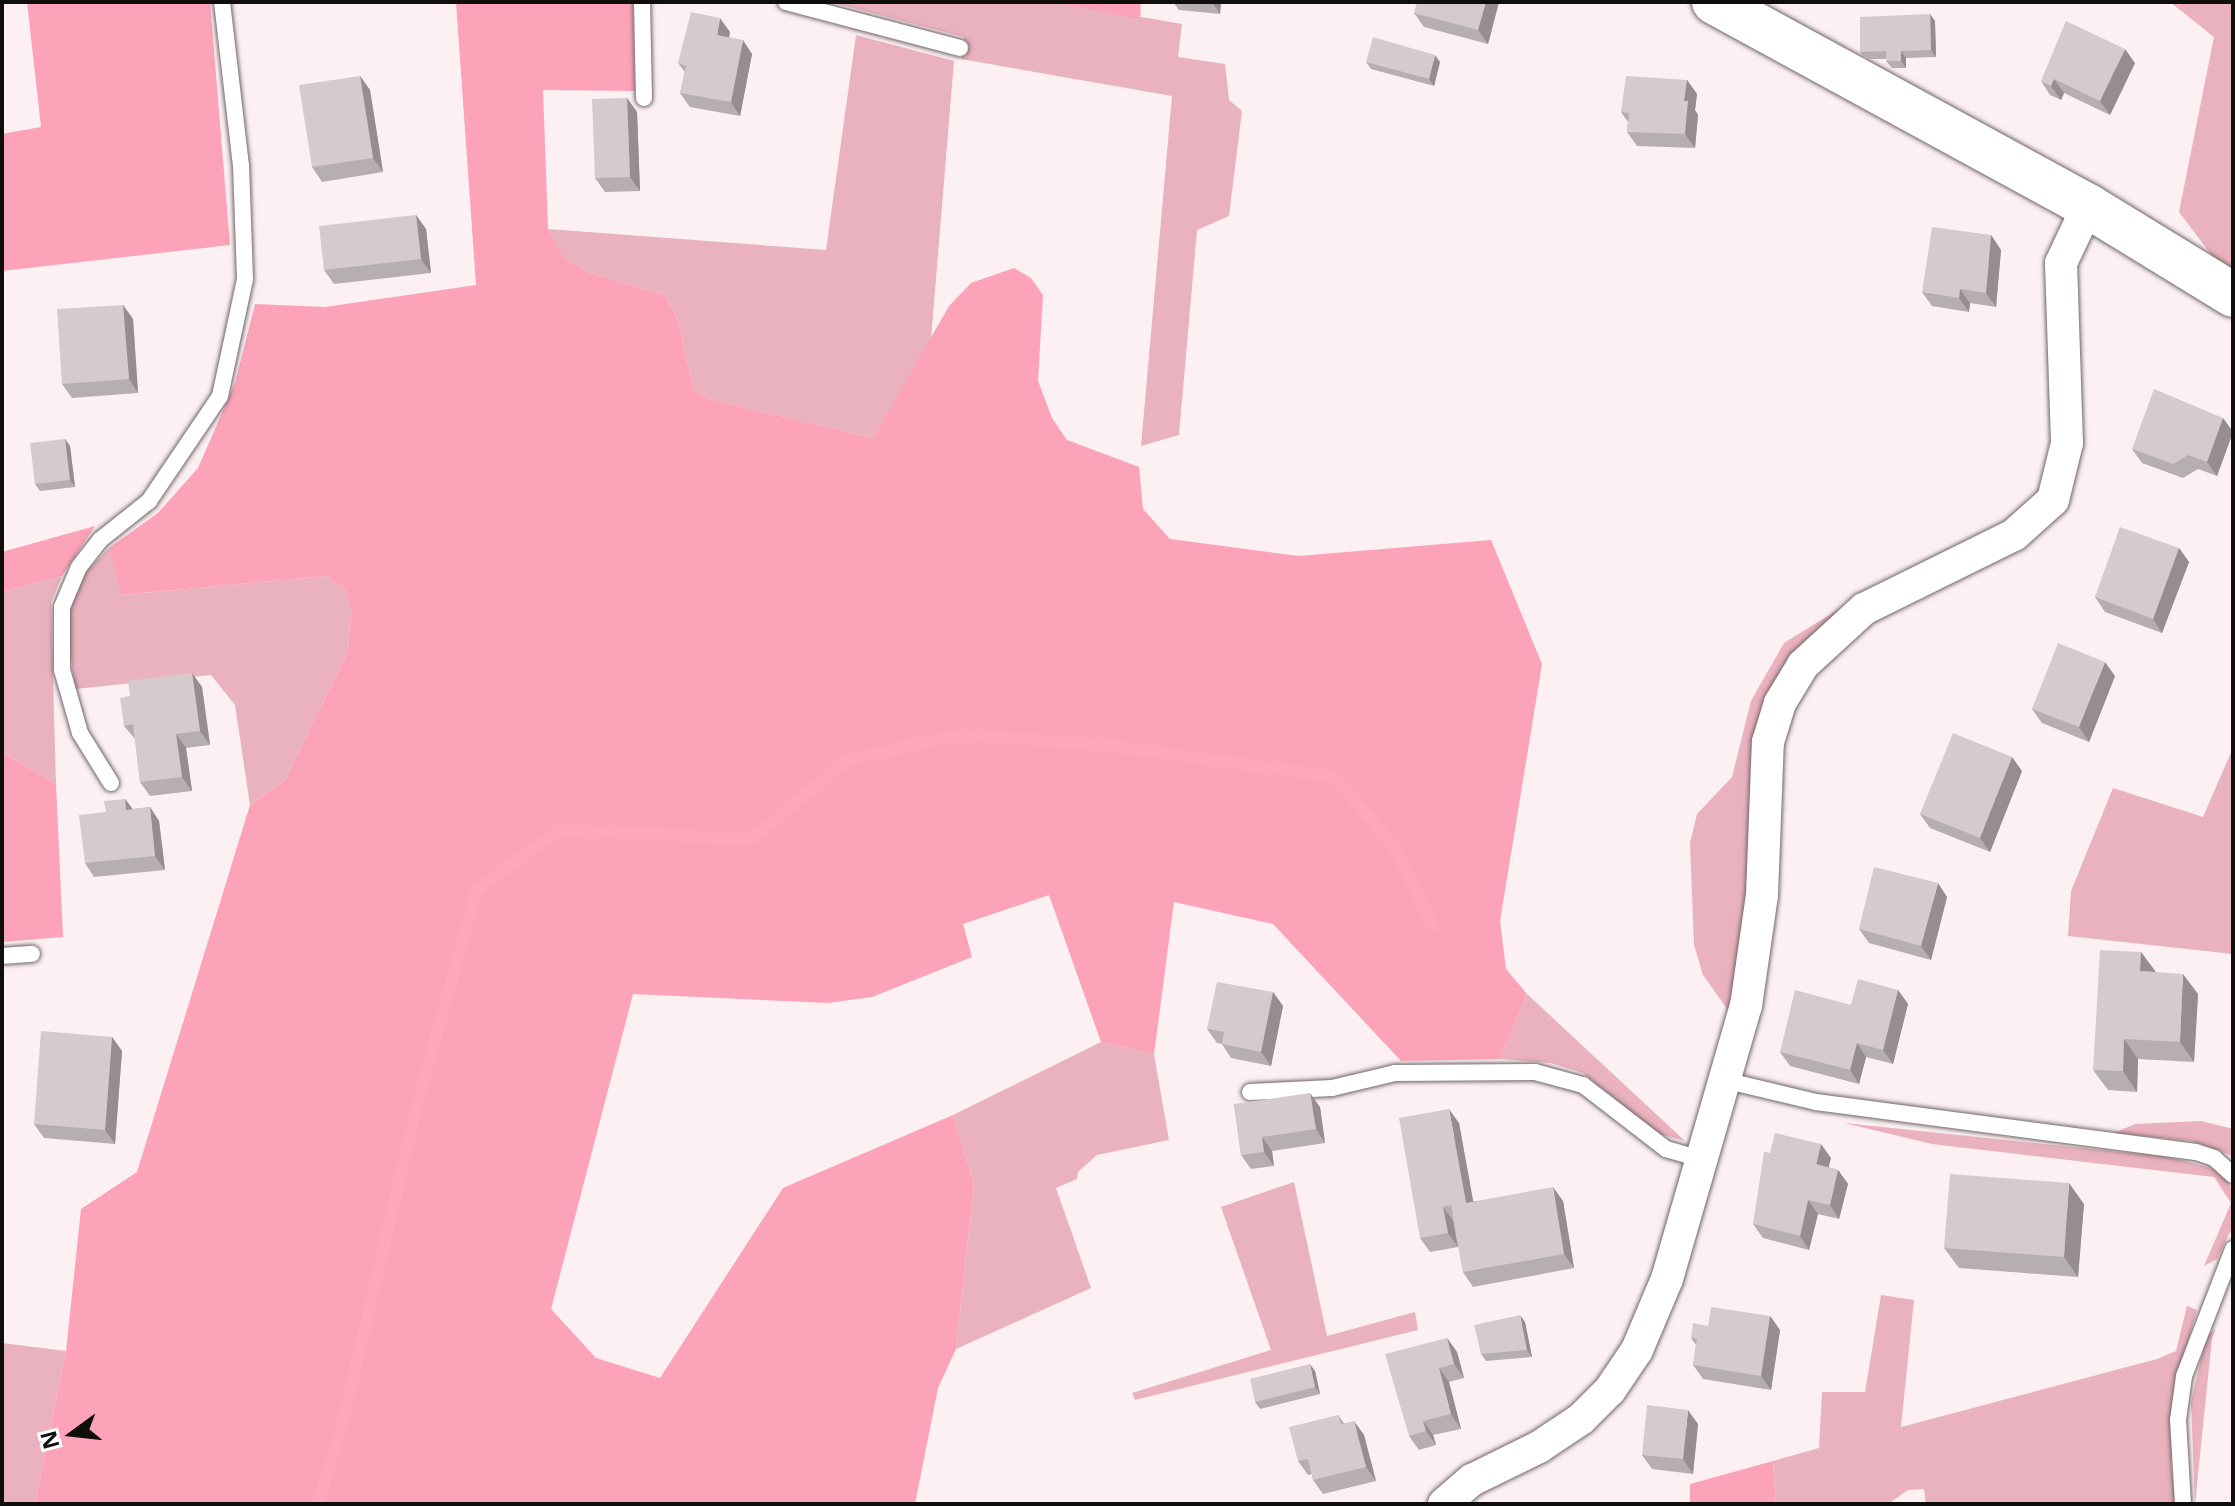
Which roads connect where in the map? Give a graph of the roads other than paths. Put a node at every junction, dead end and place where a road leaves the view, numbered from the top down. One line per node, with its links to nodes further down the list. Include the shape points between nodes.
1 (222, 2): 9 (lane, via 241,166 245,279 220,396 149,501 100,540 79,567 62,607 62,670 80,733)
2 (642, 2): 6 (lane)
3 (786, 2): 5 (lane)
4 (1714, 2): 7 (street)
5 (960, 48)
6 (644, 98)
7 (2088, 206): 8 (street); 12 (street, via 2061,263 2067,443 2053,500 2014,535 1864,609 1810,657 1780,703 1768,742 1759,930)
8 (2233, 295)
9 (111, 783)
10 (32, 954): 11 (lane)
11 (2, 956)
12 (1728, 1081): 14 (street); 15 (lane, via 1816,1102 2196,1152 2214,1158)
13 (1250, 1092): 14 (lane, via 1332,1088 1395,1073 1535,1072 1590,1089 1666,1149)
14 (1702, 1159): 17 (street, via 1653,1313 1610,1390 1567,1429 1472,1480)
15 (2233, 1175)
16 (2233, 1249): 18 (lane, via 2184,1376 2178,1420)
17 (1444, 1504)
18 (2183, 1504)

